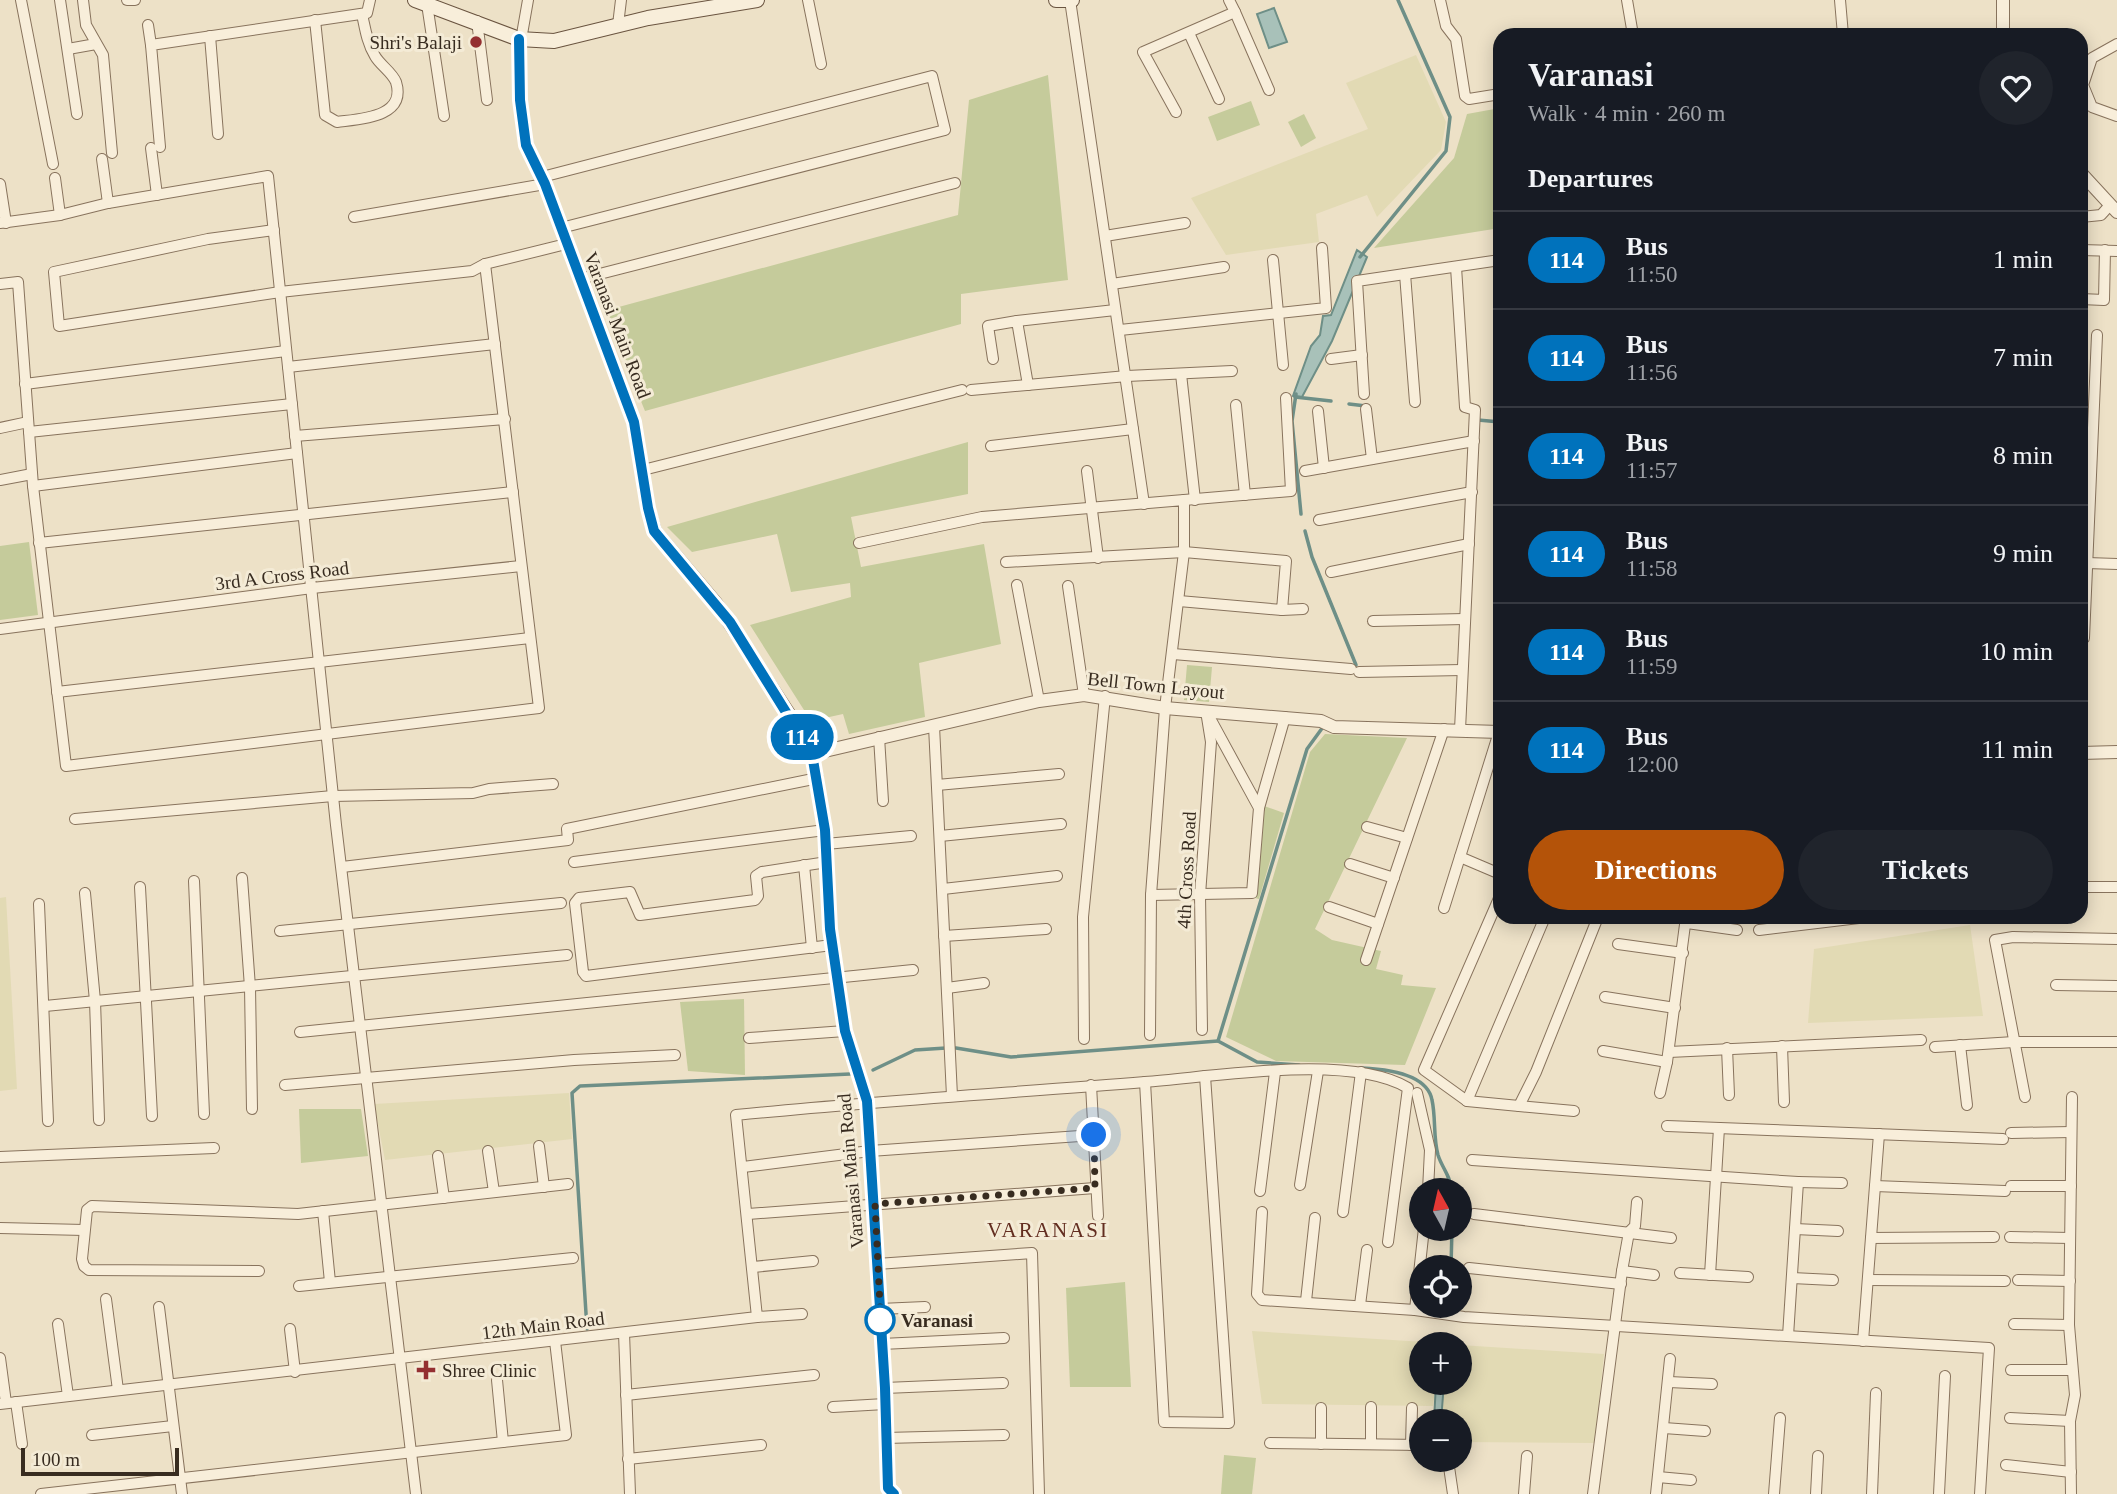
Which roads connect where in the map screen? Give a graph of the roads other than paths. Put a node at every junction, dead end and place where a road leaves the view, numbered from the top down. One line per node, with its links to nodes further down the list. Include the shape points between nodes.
1 (21, 0): 48 (street)
2 (60, 0): 35 (street)
3 (83, 0): 32 (street, via 86,25)
4 (127, 0): 5 (street)
5 (135, 0)
6 (370, 0): 21 (street, via 369,10)
7 (528, 0): 31 (street)
8 (621, 0): 25 (street)
9 (757, 0): 19 (main road)
10 (808, 0): 36 (street)
11 (1056, 0): 12 (main road)
12 (1071, 0): 64 (street)
13 (1230, 0): 20 (street)
14 (1440, 0): 39 (street, via 1446,26 1456,39 1465,96)
15 (1627, 0): 26 (street)
16 (1840, 0): 27 (street)
17 (2003, 0): 28 (street)
18 (421, 2): 23 (main road); 45 (street)
19 (696, 5): 25 (main road)
20 (1235, 12): 29 (street); 38 (street)
21 (362, 14): 22 (street); 22 (street, via 371,48 393,77 396,93 381,116 337,122 325,115)
22 (315, 20): 30 (street)
23 (477, 21): 31 (main road); 42 (street)
24 (148, 25): 34 (street)
25 (618, 25): 31 (main road, via 554,41)
26 (1632, 28)
27 (1842, 28)
28 (2003, 28)
29 (1189, 33): 41 (street); 43 (street, via 1143,52)
30 (210, 36): 34 (street); 47 (street)
31 (520, 39): 50 (street, Varanasi Main Road, via 526,145)
32 (96, 44): 35 (street); 55 (street, via 103,55)
33 (2117, 44): 37 (street, via 2092,58)
34 (151, 45): 54 (street)
35 (68, 49): 44 (street)
36 (821, 64)
37 (2088, 69)
38 (1269, 90)
39 (1493, 95)
40 (2088, 98): 46 (street, via 2092,107)
41 (1219, 99)
42 (487, 100)
43 (1176, 112)
44 (77, 114)
45 (444, 116)
46 (2117, 116)
47 (218, 134)
48 (54, 164)
49 (55, 178): 57 (street)
50 (544, 180): 59 (street); 62 (street, Varanasi Main Road); 62 (street, via 932,76 945,130)
51 (2088, 181): 56 (street)
52 (955, 183): 75 (street)
53 (0, 184): 60 (street)
54 (157, 195): 55 (street); 63 (street, via 268,176)
55 (108, 203): 57 (street)
56 (2114, 209): 58 (street)
57 (60, 215): 60 (street)
58 (2088, 216)
59 (354, 217)
60 (3, 223)
61 (1185, 223): 64 (street)
62 (561, 228): 65 (street, Varanasi Main Road)
63 (274, 230): 78 (street); 78 (street, via 208,239 54,272 59,326)
64 (1105, 236): 77 (street)
65 (566, 244): 71 (street); 75 (street, Varanasi Main Road)
66 (1322, 248): 81 (street, via 1326,308)
67 (2088, 250): 68 (street)
68 (2111, 251): 79 (street, via 2104,300)
69 (1273, 260): 81 (street)
70 (1493, 261): 73 (street)
71 (485, 264): 78 (street, via 472,271); 85 (street)
72 (1224, 267): 77 (street)
73 (1456, 267): 74 (street); 109 (street, via 1465,407 1474,415)
74 (1405, 274): 87 (street, via 1357,281); 99 (street)
75 (580, 279): 114 (street, Varanasi Main Road, via 634,422)
76 (0, 284): 95 (street, via 18,282)
77 (1112, 284): 80 (street)
78 (280, 292): 86 (street)
79 (2088, 299)
80 (1115, 310): 82 (street); 83 (street)
81 (1279, 313): 83 (street); 90 (street)
82 (1017, 321): 88 (street, via 988,326); 96 (street)
83 (1120, 330): 94 (street)
84 (2097, 335): 127 (street)
85 (495, 344): 91 (street); 104 (street)
86 (286, 351): 91 (street); 95 (street)
87 (1362, 355): 89 (street); 97 (street)
88 (993, 359)
89 (1331, 359)
90 (1283, 365)
91 (288, 367): 100 (street)
92 (1232, 371): 93 (street)
93 (1181, 374): 94 (street); 122 (street)
94 (1127, 376): 96 (street); 107 (street)
95 (25, 384): 105 (street)
96 (1028, 385): 114 (street, via 967,390)
97 (1364, 394)
98 (1286, 398): 121 (street, via 1291,491)
99 (1415, 401)
100 (292, 404): 105 (street); 108 (street)
101 (1236, 405): 121 (street)
102 (1366, 410): 112 (street)
103 (1318, 411): 113 (street)
104 (505, 419): 108 (street); 119 (street)
105 (29, 427): 106 (street); 118 (street)
106 (0, 428)
107 (1133, 429): 110 (street); 123 (street)
108 (295, 436): 111 (street)
109 (1474, 441): 112 (street); 120 (street)
110 (991, 446)
111 (297, 453): 118 (street); 125 (street)
112 (1371, 459): 113 (street)
113 (1324, 468): 116 (street)
114 (643, 470): 168 (street, Varanasi Main Road, via 654,531 723,612)
115 (1087, 471): 124 (street)
116 (1304, 471)
117 (0, 480): 118 (street)
118 (33, 480): 128 (street)
119 (513, 492): 125 (street); 136 (street)
120 (1472, 492): 126 (street); 130 (street)
121 (1245, 495): 122 (street)
122 (1190, 500): 123 (street); 131 (street)
123 (1144, 504): 124 (street)
124 (1091, 510): 129 (street, via 982,517); 132 (street)
125 (304, 515): 128 (street); 140 (street)
126 (1319, 520)
127 (2088, 540)
128 (39, 543): 146 (street)
129 (859, 543)
130 (1469, 544): 137 (street); 144 (street)
131 (1184, 552): 132 (street); 141 (street); 143 (street, via 1286,561)
132 (1098, 558): 133 (street)
133 (1006, 562)
134 (2088, 563): 135 (street)
135 (2117, 564)
136 (521, 566): 140 (street, 3rd A Cross Road); 148 (street)
137 (1331, 572)
138 (1017, 585): 155 (street)
139 (1068, 586): 153 (street)
140 (312, 588): 146 (street, 3rd A Cross Road); 150 (street)
141 (1179, 601): 143 (street); 149 (street)
142 (1303, 609): 143 (street)
143 (1282, 610)
144 (1464, 619): 145 (street); 151 (street)
145 (1373, 621)
146 (48, 624): 147 (street, 3rd A Cross Road); 152 (street)
147 (0, 629)
148 (530, 638): 150 (street); 162 (street, via 539,708)
149 (1173, 654): 151 (street, via 1355,671); 156 (street)
150 (320, 662): 152 (street); 162 (street)
151 (1462, 670): 161 (street)
152 (57, 692): 162 (street, via 65,766)
153 (1084, 695): 154 (street, Bell Town Layout); 155 (street, Bell Town Layout)
154 (1105, 696): 156 (street, Bell Town Layout); 246 (street, via 1083,917)
155 (1039, 701): 159 (street, Bell Town Layout)
156 (1165, 708): 157 (street, Bell Town Layout); 200 (street)
157 (1206, 711): 158 (street, Bell Town Layout); 175 (street); 201 (street, 4th Cross Road, via 1211,742)
158 (1285, 717): 160 (street, Bell Town Layout, via 1334,727); 175 (street)
159 (934, 726): 164 (street, Bell Town Layout); 172 (street)
160 (1444, 729): 161 (street, Bell Town Layout); 182 (street)
161 (1460, 730): 163 (street, Bell Town Layout)
162 (327, 733): 173 (street)
163 (1493, 733)
164 (878, 737): 168 (street, Bell Town Layout); 174 (street)
165 (1493, 752): 184 (street)
166 (2117, 752): 167 (street)
167 (2088, 753)
168 (812, 754): 170 (street, Varanasi Main Road)
169 (1059, 774): 172 (street)
170 (818, 778): 179 (street, Varanasi Main Road); 189 (street, via 568,829 568,840)
171 (553, 784): 173 (street, via 473,793)
172 (937, 785): 181 (street)
173 (333, 796): 176 (street); 189 (street)
174 (883, 801)
175 (1259, 808): 201 (street, via 1252,893)
176 (75, 819)
177 (1061, 824): 181 (street)
178 (1367, 827): 182 (street)
179 (825, 830): 183 (street, Varanasi Main Road); 185 (street)
180 (911, 836): 183 (street)
181 (940, 836): 198 (street)
182 (1407, 838): 193 (street)
183 (826, 844): 186 (street, Varanasi Main Road)
184 (1460, 857): 190 (street); 205 (street)
185 (574, 862)
186 (827, 862): 188 (street); 221 (street, Varanasi Main Road)
187 (1350, 864): 193 (street)
188 (804, 865): 222 (street); 222 (street, via 756,876 755,900 640,915 630,892 579,898 575,903 586,976)
189 (342, 867): 207 (street)
190 (1493, 871)
191 (1057, 876): 198 (street)
192 (242, 878): 232 (street)
193 (1394, 878): 208 (street)
194 (194, 881): 234 (street)
195 (140, 887): 235 (street)
196 (2088, 887): 197 (street)
197 (2117, 887)
198 (943, 889): 218 (street)
199 (85, 893): 237 (street)
200 (1151, 895): 201 (street); 244 (street)
201 (1200, 895): 241 (street, 4th Cross Road)
202 (561, 903): 207 (street)
203 (39, 904): 238 (street)
204 (1329, 908): 208 (street)
205 (1444, 908)
206 (1493, 912): 272 (street, via 1424,1070)
207 (349, 924): 217 (street); 227 (street)
208 (1378, 924): 225 (street)
209 (1542, 924): 272 (street)
210 (1595, 924): 275 (street)
211 (1687, 924): 223 (street)
212 (1707, 924): 215 (street)
213 (1809, 924): 216 (street)
214 (1046, 929): 218 (street)
215 (1737, 930)
216 (1759, 930)
217 (280, 931)
218 (944, 936): 233 (street)
219 (2117, 939): 248 (street, via 1995,940)
220 (1618, 944): 223 (street)
221 (832, 945): 222 (street); 228 (street, Varanasi Main Road)
222 (812, 948)
223 (1683, 953): 239 (street)
224 (567, 955): 227 (street)
225 (1366, 960)
226 (914, 970): 228 (street)
227 (356, 976): 232 (street); 240 (street)
228 (838, 980): 240 (street); 242 (street, Varanasi Main Road)
229 (984, 983): 233 (street)
230 (2056, 985): 231 (street)
231 (2117, 986)
232 (250, 987): 234 (street); 276 (street)
233 (947, 988): 268 (street)
234 (199, 992): 235 (street); 278 (street)
235 (146, 997): 237 (street); 279 (street)
236 (1605, 997): 239 (street)
237 (95, 1002): 238 (street); 280 (street)
238 (44, 1006): 281 (street)
239 (1675, 1008): 256 (street)
240 (363, 1028): 243 (street); 261 (street)
241 (1202, 1030)
242 (845, 1031): 245 (street); 271 (street, Varanasi Main Road)
243 (300, 1032)
244 (1150, 1035)
245 (749, 1038)
246 (1084, 1039)
247 (1921, 1040): 251 (street)
248 (2014, 1042): 249 (street); 250 (street); 269 (street)
249 (2117, 1042)
250 (1960, 1045): 252 (street); 274 (street)
251 (1782, 1046): 253 (street); 273 (street)
252 (1935, 1046)
253 (1727, 1048): 256 (street); 267 (street)
254 (1603, 1051): 256 (street)
255 (675, 1055): 261 (street)
256 (1668, 1057): 265 (street)
257 (1318, 1071): 258 (street); 259 (street); 300 (street)
258 (1275, 1072): 260 (street); 305 (street)
259 (1361, 1072): 313 (street); 328 (street, via 1408,1088)
260 (1205, 1076): 262 (street); 262 (street, via 1229,1423 1164,1422)
261 (366, 1078): 263 (street); 309 (street)
262 (1144, 1082): 264 (street)
263 (285, 1085)
264 (1091, 1085): 268 (street); 286 (street)
265 (1660, 1093)
266 (1417, 1094): 296 (street, via 1431,1158)
267 (1728, 1095)
268 (952, 1096): 271 (street)
269 (2025, 1097)
270 (2072, 1097): 284 (street)
271 (867, 1101): 290 (street, Varanasi Main Road); 294 (street, via 736,1115)
272 (1466, 1101): 275 (street)
273 (1784, 1102)
274 (1967, 1105)
275 (1519, 1106): 277 (street)
276 (252, 1109)
277 (1574, 1111)
278 (204, 1114)
279 (152, 1116)
280 (99, 1120)
281 (48, 1121)
282 (1667, 1126): 283 (street)
283 (1719, 1128): 285 (street); 295 (street)
284 (2071, 1132): 285 (street); 302 (street)
285 (1879, 1134): 301 (street)
286 (1094, 1135): 290 (street); 304 (street)
287 (539, 1146): 303 (street)
288 (214, 1149): 292 (street)
289 (488, 1151): 306 (street)
290 (870, 1151): 294 (street); 310 (street, Varanasi Main Road)
291 (438, 1156): 307 (street)
292 (0, 1157)
293 (1472, 1160): 295 (street)
294 (743, 1167): 314 (street)
295 (1716, 1177): 297 (street); 340 (street)
296 (1429, 1178)
297 (1798, 1182): 298 (street); 319 (street)
298 (1842, 1183)
299 (568, 1184): 303 (street)
300 (1300, 1185)
301 (1875, 1186): 302 (street); 326 (street)
302 (2071, 1186): 327 (street)
303 (544, 1187): 306 (street)
304 (1095, 1188): 310 (street); 316 (street)
305 (1260, 1191)
306 (494, 1192): 307 (street)
307 (444, 1198): 309 (street)
308 (1637, 1202): 322 (street, via 1635,1226)
309 (383, 1204): 311 (street); 338 (street)
310 (875, 1204): 314 (street); 332 (street, Varanasi Main Road)
311 (323, 1211): 320 (street, via 298,1214 92,1206 86,1210); 348 (street)
312 (1262, 1212): 352 (street, via 1258,1298)
313 (1343, 1212)
314 (748, 1214): 333 (street)
315 (1474, 1214): 322 (street)
316 (1098, 1216)
317 (1315, 1218): 352 (street)
318 (0, 1228): 320 (street)
319 (1795, 1229): 321 (street); 342 (street)
320 (84, 1230): 335 (street, via 82,1259 89,1270)
321 (1838, 1231)
322 (1629, 1233): 325 (street); 336 (street)
323 (1994, 1237): 326 (street)
324 (2010, 1237): 327 (street)
325 (1671, 1238)
326 (1871, 1238): 344 (street)
327 (2070, 1238): 347 (street)
328 (1388, 1242)
329 (1367, 1250): 353 (street)
330 (573, 1258): 338 (street)
331 (813, 1261): 333 (street)
332 (877, 1264): 356 (street, Varanasi Main Road); 426 (street, via 1032,1253)
333 (752, 1267): 359 (street)
334 (1472, 1268): 349 (street)
335 (259, 1271)
336 (1622, 1271): 339 (street); 349 (street)
337 (1680, 1273): 340 (street)
338 (391, 1275): 348 (street); 374 (street)
339 (1654, 1275)
340 (1710, 1275): 341 (street)
341 (1748, 1277)
342 (1792, 1278): 343 (street); 367 (street)
343 (1833, 1280)
344 (1868, 1280): 346 (street); 369 (street)
345 (2018, 1280): 347 (street)
346 (2005, 1281)
347 (2070, 1281): 363 (street)
348 (330, 1282): 350 (street)
349 (1621, 1284): 364 (street)
350 (299, 1286)
351 (106, 1298): 386 (street)
352 (1306, 1301): 353 (street)
353 (1360, 1305): 357 (street)
354 (159, 1307): 384 (street)
355 (925, 1307): 356 (street)
356 (880, 1309): 371 (street, Varanasi Main Road)
357 (1409, 1309)
358 (802, 1314): 359 (street, 12th Main Road)
359 (757, 1317): 366 (street, 12th Main Road)
360 (1472, 1317): 364 (street)
361 (58, 1324): 389 (street)
362 (2014, 1324): 363 (street)
363 (2070, 1325): 376 (street)
364 (1616, 1326): 367 (street); 429 (street)
365 (290, 1329): 377 (street)
366 (624, 1333): 370 (street, 12th Main Road); 388 (street)
367 (1788, 1336): 369 (street)
368 (1004, 1338): 371 (street)
369 (1863, 1340): 435 (street, via 1989,1348)
370 (555, 1341): 374 (street, 12th Main Road); 404 (street, via 566,1435)
371 (882, 1344): 385 (street, Varanasi Main Road)
372 (0, 1358): 390 (street)
373 (1670, 1359): 381 (street)
374 (400, 1360): 377 (street, 12th Main Road); 411 (street)
375 (2011, 1370): 376 (street)
376 (2071, 1370): 397 (street, via 2076,1395)
377 (295, 1371): 384 (street, 12th Main Road)
378 (814, 1375): 388 (street)
379 (1945, 1376): 434 (street)
380 (497, 1380): 404 (street)
381 (1669, 1382): 383 (street); 399 (street)
382 (1003, 1383): 385 (street)
383 (1712, 1384)
384 (168, 1385): 386 (street, 12th Main Road); 398 (street)
385 (885, 1388): 391 (street, Varanasi Main Road)
386 (118, 1390): 389 (street, 12th Main Road)
387 (1876, 1393): 433 (street)
388 (626, 1395): 414 (street)
389 (68, 1396): 390 (street, 12th Main Road)
390 (8, 1403): 406 (street)
391 (885, 1404): 392 (street); 403 (street, Varanasi Main Road)
392 (833, 1407)
393 (1371, 1407): 408 (street)
394 (1321, 1408): 407 (street)
395 (1780, 1418): 431 (street)
396 (2010, 1418): 397 (street)
397 (2070, 1421): 417 (street)
398 (173, 1426): 401 (street); 419 (street)
399 (1664, 1428): 400 (street); 418 (street)
400 (1705, 1431)
401 (92, 1435)
402 (1004, 1435): 403 (street)
403 (885, 1438): 425 (street, Varanasi Main Road, via 888,1488)
404 (503, 1442): 411 (street)
405 (1270, 1443): 407 (street)
406 (22, 1444)
407 (1321, 1444): 408 (street)
408 (1371, 1444): 410 (street)
409 (761, 1445): 414 (street)
410 (1409, 1445)
411 (411, 1451): 419 (street); 423 (street)
412 (1527, 1456): 428 (street)
413 (1818, 1456): 432 (street)
414 (628, 1459): 424 (street)
415 (2006, 1465): 417 (street)
416 (1450, 1472): 427 (street)
417 (2071, 1472): 436 (street)
418 (1658, 1477): 420 (street); 430 (street)
419 (180, 1478): 421 (street); 422 (street)
420 (1691, 1480)
421 (41, 1494)
422 (182, 1494)
423 (416, 1494)
424 (630, 1494)
425 (894, 1494)
426 (1039, 1494)
427 (1453, 1494)
428 (1524, 1494)
429 (1593, 1494)
430 (1656, 1494)
431 (1774, 1494)
432 (1816, 1494)
433 (1872, 1494)
434 (1939, 1494)
435 (1980, 1494)
436 (2071, 1494)

